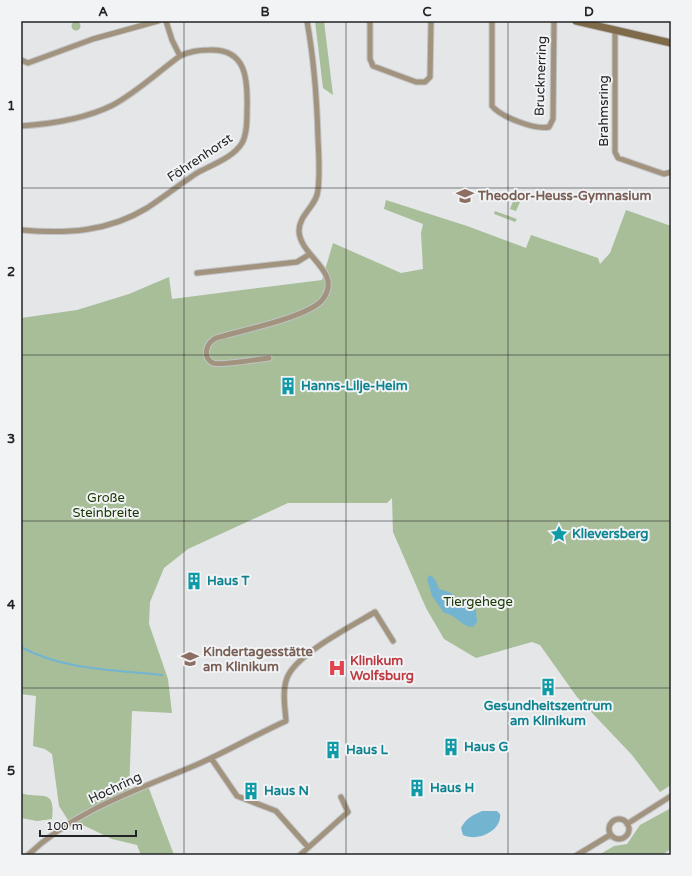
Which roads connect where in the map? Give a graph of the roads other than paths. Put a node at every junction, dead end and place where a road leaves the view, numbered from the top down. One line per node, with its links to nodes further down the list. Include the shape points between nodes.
1 (158, 21): 12 (street, via 93,39 28,63)
2 (166, 21): 11 (street)
3 (307, 21): 16 (street, via 316,96 320,173 318,193 303,216 299,229 302,243)
4 (370, 21): 5 (street, via 370,59 373,66 416,82 425,82 430,77)
5 (431, 21)
6 (492, 21): 7 (street, Brucknerring, via 492,106 498,113 540,129 549,127 553,119)
7 (554, 21)
8 (576, 21): 9 (street)
9 (615, 30): 10 (street); 14 (street, Brahmsring, via 615,152 618,158 664,174)
10 (671, 43)
11 (180, 56): 13 (street, Föhrenhorst, via 131,93 101,110 46,124); 15 (street, Föhrenhorst, via 194,51 222,50 234,54 240,62 248,96 245,135 238,149 195,174 146,208 115,224 81,231)
12 (21, 60)
13 (21, 126)
14 (671, 172)
15 (21, 230)
16 (310, 254): 17 (street, via 297,262); 18 (street, via 327,276 327,292 319,304 305,312 216,338 208,344 206,350 210,360 218,364)
17 (197, 273)
18 (269, 358)
19 (393, 641): 20 (street, Hochring, via 375,612 305,656 294,666 287,678 284,695 286,721)
20 (211, 758): 25 (street, via 237,796 276,810); 26 (street, Hochring, via 112,800 55,832)
21 (671, 796): 23 (street)
22 (341, 797): 25 (street, via 348,812)
23 (627, 824): 24 (street, via 629,832 624,838 616,839); 24 (street, via 621,820 613,820 609,827)
24 (610, 835): 28 (street)
25 (308, 847): 27 (street)
26 (28, 855)
27 (300, 855)
28 (577, 855)

